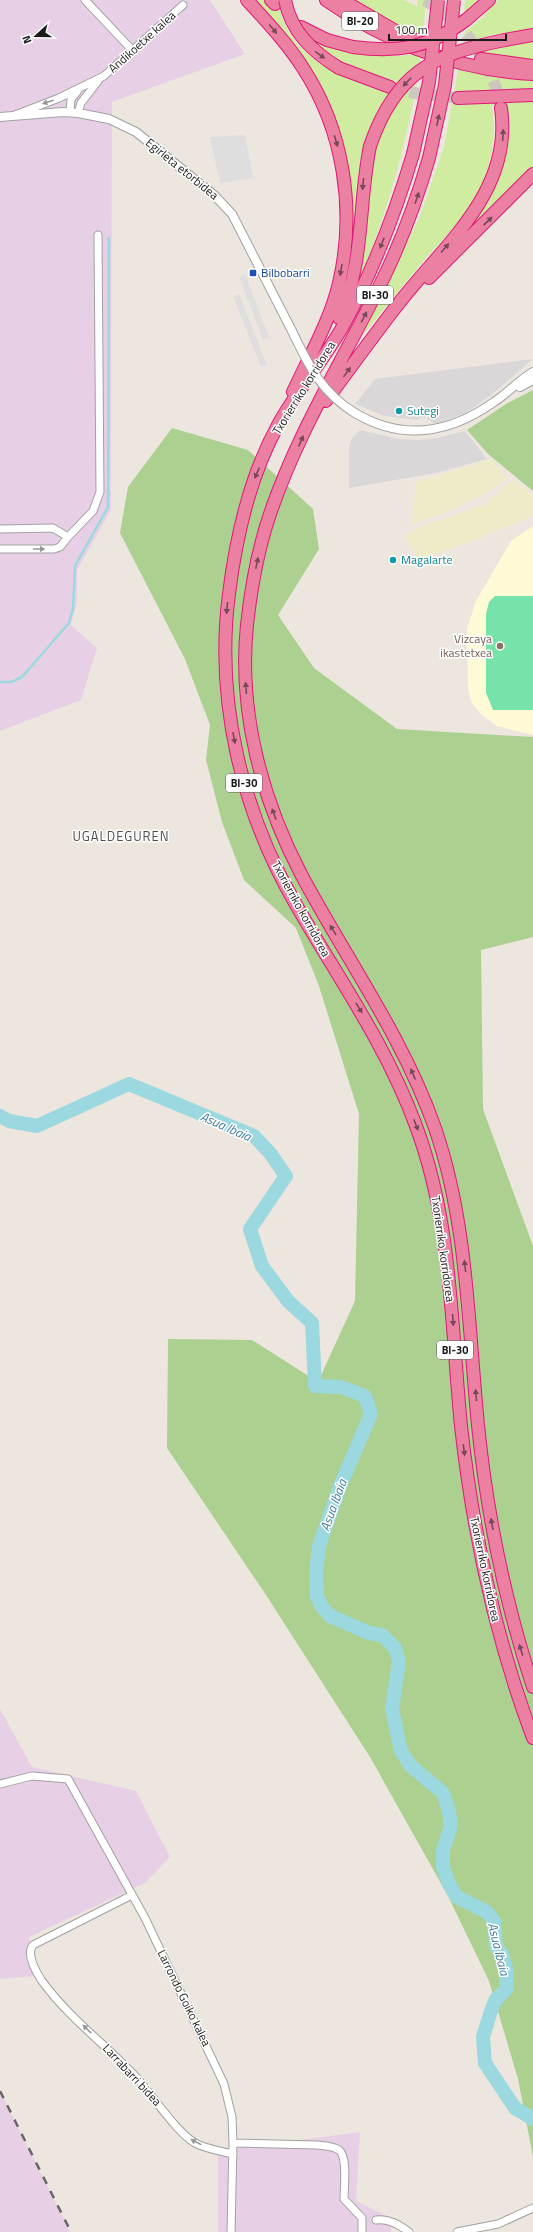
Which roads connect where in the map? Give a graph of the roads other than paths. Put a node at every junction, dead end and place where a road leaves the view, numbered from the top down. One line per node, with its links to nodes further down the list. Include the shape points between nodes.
1 (85, 0): 12 (street)
2 (247, 0): 31 (highway, one-way to 31, via 289,49 316,92 341,158 346,203 345,249 339,284 324,325)
3 (326, 0): 14 (highway, BI-20, via 391,38 437,58 499,71)
4 (342, 0): 13 (highway, BI-20, via 394,30 439,51 493,62)
5 (438, 0): 29 (highway, Txorierriko korridorea / BI-30, one-way to 29, bridge, via 429,82 413,154 392,220 361,292 322,362)
6 (454, 0): 32 (highway, Txorierriko korridorea / BI-30, one-way to 6, bridge, via 388,268 412,212 429,158 445,85)
7 (489, 0): 10 (highway, bridge, via 446,35 430,42 388,50 353,47 327,40)
8 (277, 1): 17 (highway, one-way to 17, bridge, via 287,8 301,36 315,52 339,68)
9 (183, 5): 12 (street, Andikoetxe kalea)
10 (301, 27)
11 (533, 35): 29 (highway, one-way to 29, bridge, via 467,47 436,60 417,74 389,103 370,146 364,173 361,237 352,282 343,309)
12 (133, 51): 15 (street, Andikoetxe kalea)
13 (533, 66)
14 (533, 74)
15 (100, 78): 16 (street); 21 (street)
16 (84, 87): 21 (street, via 71,99); 22 (street, one-way to 22)
17 (390, 87)
18 (533, 95): 19 (highway)
19 (458, 98)
20 (501, 108): 26 (highway, one-way to 20, via 464,226 486,193 493,179 502,145)
21 (74, 112): 22 (street, Egirleta etorbidea); 30 (street, Egirleta etorbidea, bridge, via 108,119 136,132 222,203 240,227 316,378 333,397 355,413 394,429 425,431 459,423)
22 (12, 116): 23 (street, Egirleta etorbidea)
23 (0, 117)
24 (533, 174): 26 (highway, one-way to 24, via 400,311 416,290 510,200)
25 (98, 235): 34 (street, via 100,492 93,511)
26 (380, 327): 32 (highway, one-way to 26)
27 (533, 372): 30 (street)
28 (533, 380): 30 (street)
29 (299, 393): 31 (highway, Txorierriko korridorea)
30 (505, 394)
31 (278, 425): 37 (highway, Txorierriko korridorea / BI-30, one-way to 37, via 254,481 237,545 229,595 226,626 227,687 236,751 253,813 278,871 381,1045 404,1094 424,1147 443,1228 461,1419 474,1522 501,1642)
32 (307, 426): 36 (highway, Txorierriko korridorea / BI-30, one-way to 32, via 510,1610 491,1520 481,1454 464,1256 456,1206 443,1153 408,1061 307,886 289,850 267,794 253,738 245,667 246,631 256,563 274,500)
33 (0, 529): 34 (street, via 53,528)
34 (68, 537): 35 (street, one-way to 34, via 54,549 60,547)
35 (0, 549)
36 (533, 1688)
37 (533, 1738)
38 (0, 1784): 39 (street, Larrondo Goiko kalea, via 32,1776 63,1778 71,1782)
39 (132, 1894): 40 (street, Larrondo Goiko kalea, via 221,2077 230,2105); 41 (street, Larrabarri bidea, one-way to 39, via 195,2142 183,2134 135,2076 41,1979 30,1955 30,1948 33,1945)
40 (233, 2144): 41 (street, Larrondo Goiko kalea); 45 (street, via 317,2145 339,2150 344,2158 344,2199 362,2218)
41 (233, 2154): 44 (street, Larrondo Goiko kalea)
42 (533, 2208): 47 (street, via 498,2224)
43 (376, 2220): 46 (street, via 382,2219)
44 (230, 2232)
45 (362, 2232)
46 (409, 2232)
47 (457, 2232)

